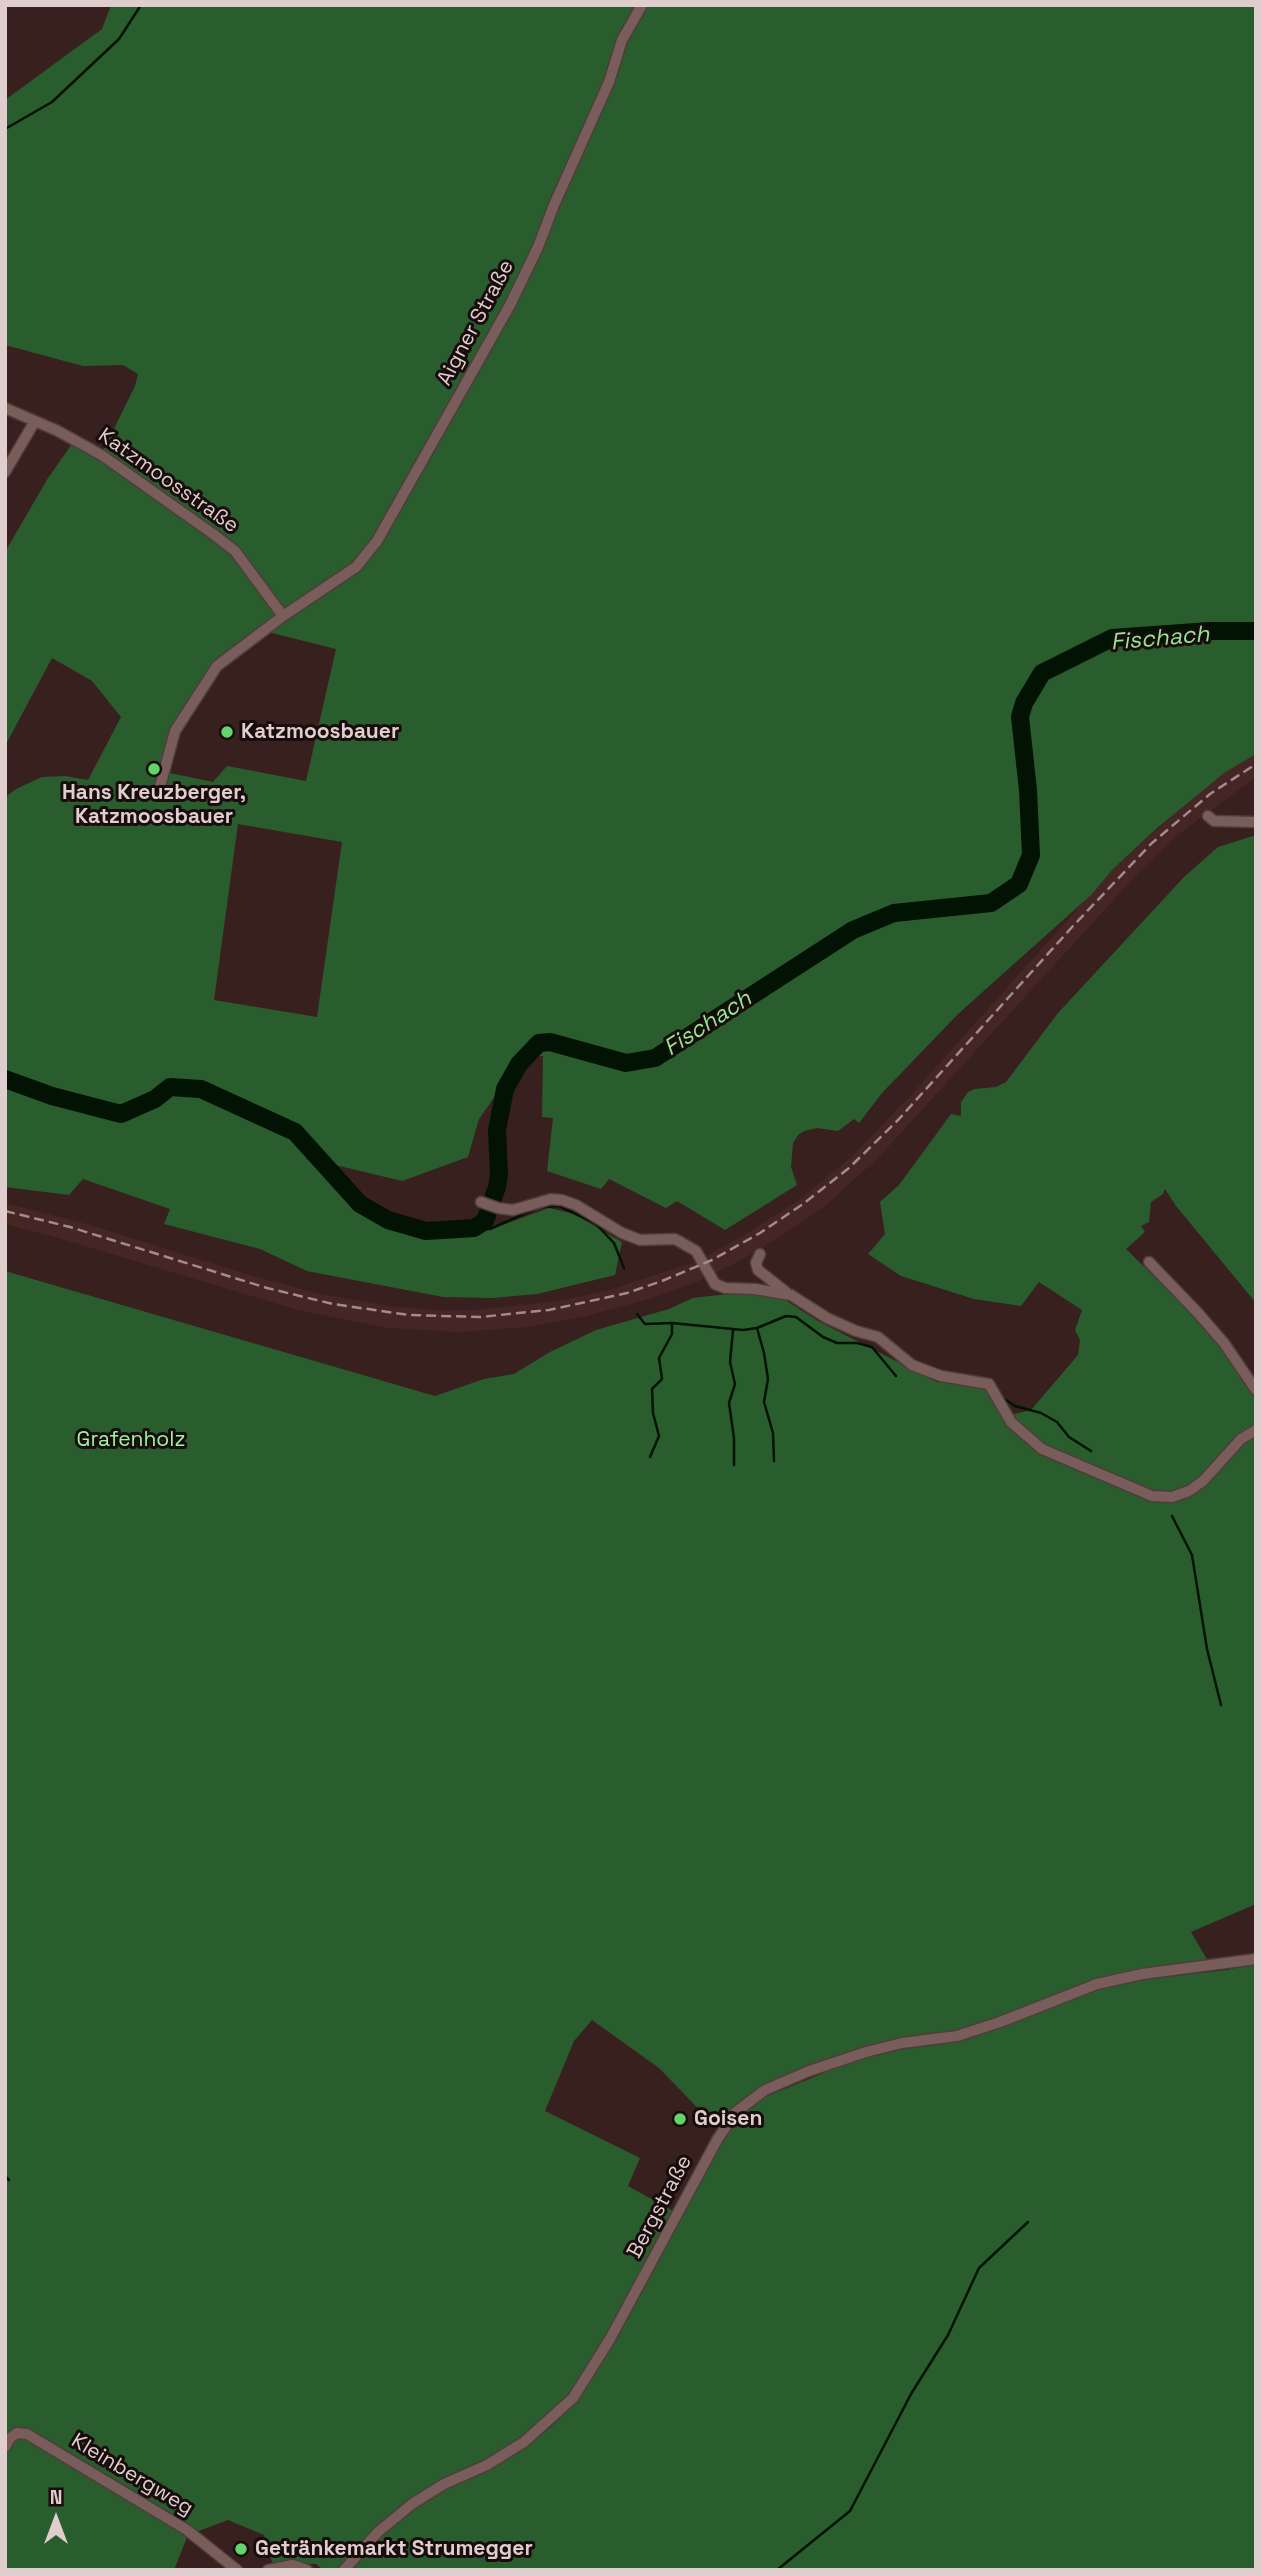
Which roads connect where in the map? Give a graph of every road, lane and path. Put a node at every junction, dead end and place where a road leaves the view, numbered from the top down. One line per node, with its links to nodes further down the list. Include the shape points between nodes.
1 (642, 5): 5 (street, Aigner Straße, via 622,40 610,82 510,305 377,541 356,567)
2 (5, 408): 3 (street, Katzmoosstraße)
3 (36, 421): 4 (street); 5 (street, Katzmoosstraße, via 103,456 213,534 234,551)
4 (5, 472)
5 (284, 616): 6 (street, Aigner Straße, via 208,677 171,740)
6 (158, 794)
7 (1208, 816): 8 (street, via 1214,821)
8 (1256, 822)
9 (481, 1202): 12 (street, via 513,1210 562,1200 640,1240 668,1238 684,1244 696,1251 715,1284)
10 (760, 1254): 12 (street, via 758,1270)
11 (1149, 1262): 13 (street, via 1224,1343)
12 (791, 1295): 14 (street, via 827,1318 878,1337 912,1365 941,1376 989,1384 1011,1422 1042,1449 1152,1496 1172,1497 1189,1490)
13 (1256, 1390)
14 (1256, 1430)
15 (1256, 1959): 20 (street, Bergstraße, via 1097,1984 957,2036 866,2052 765,2090 736,2112 717,2140 610,2339 573,2398 524,2442 412,2504 378,2532)
16 (5, 2447): 17 (street, Kleinbergweg, via 18,2433 27,2434 187,2530)
17 (237, 2570)
18 (268, 2570): 19 (street, via 293,2565)
19 (307, 2570)
20 (344, 2570)

